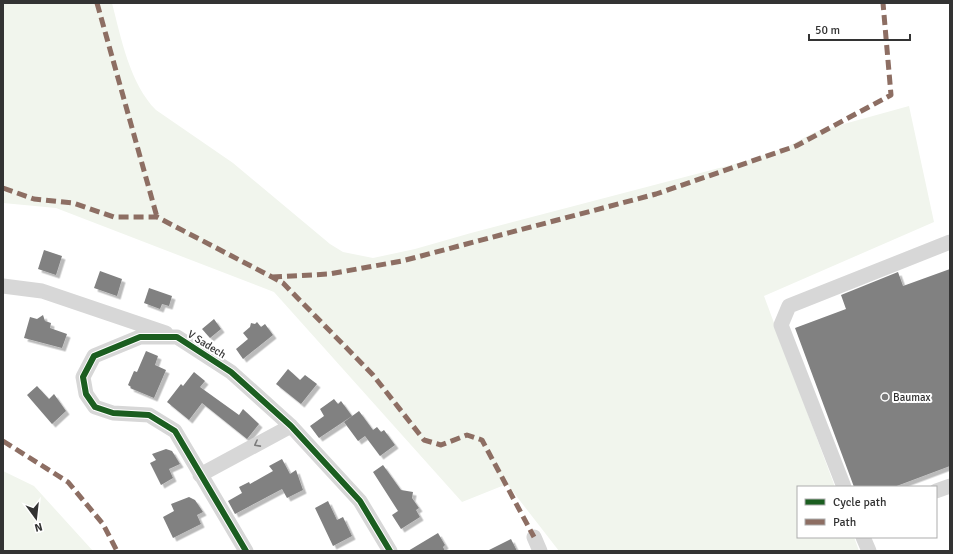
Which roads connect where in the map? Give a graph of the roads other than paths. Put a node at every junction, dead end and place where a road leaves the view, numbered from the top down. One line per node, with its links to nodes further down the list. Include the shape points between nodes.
1 (950, 242): 6 (street, via 789,306 781,324)
2 (3, 286): 3 (street, V Sadech, via 42,291)
3 (177, 337): 4 (street, V Sadech, via 231,372); 5 (street, V Sadech, via 140,337 94,356 83,377 86,394 95,407 113,413 149,415 174,431)
4 (292, 426): 5 (street, one-way to 5); 12 (street, V Sadech, via 360,501)
5 (200, 475): 11 (street, V Sadech)
6 (844, 486)
7 (950, 486): 8 (street)
8 (937, 491)
9 (534, 537): 13 (street)
10 (863, 538): 14 (street)
11 (246, 551)
12 (390, 551)
13 (540, 551)
14 (869, 551)

